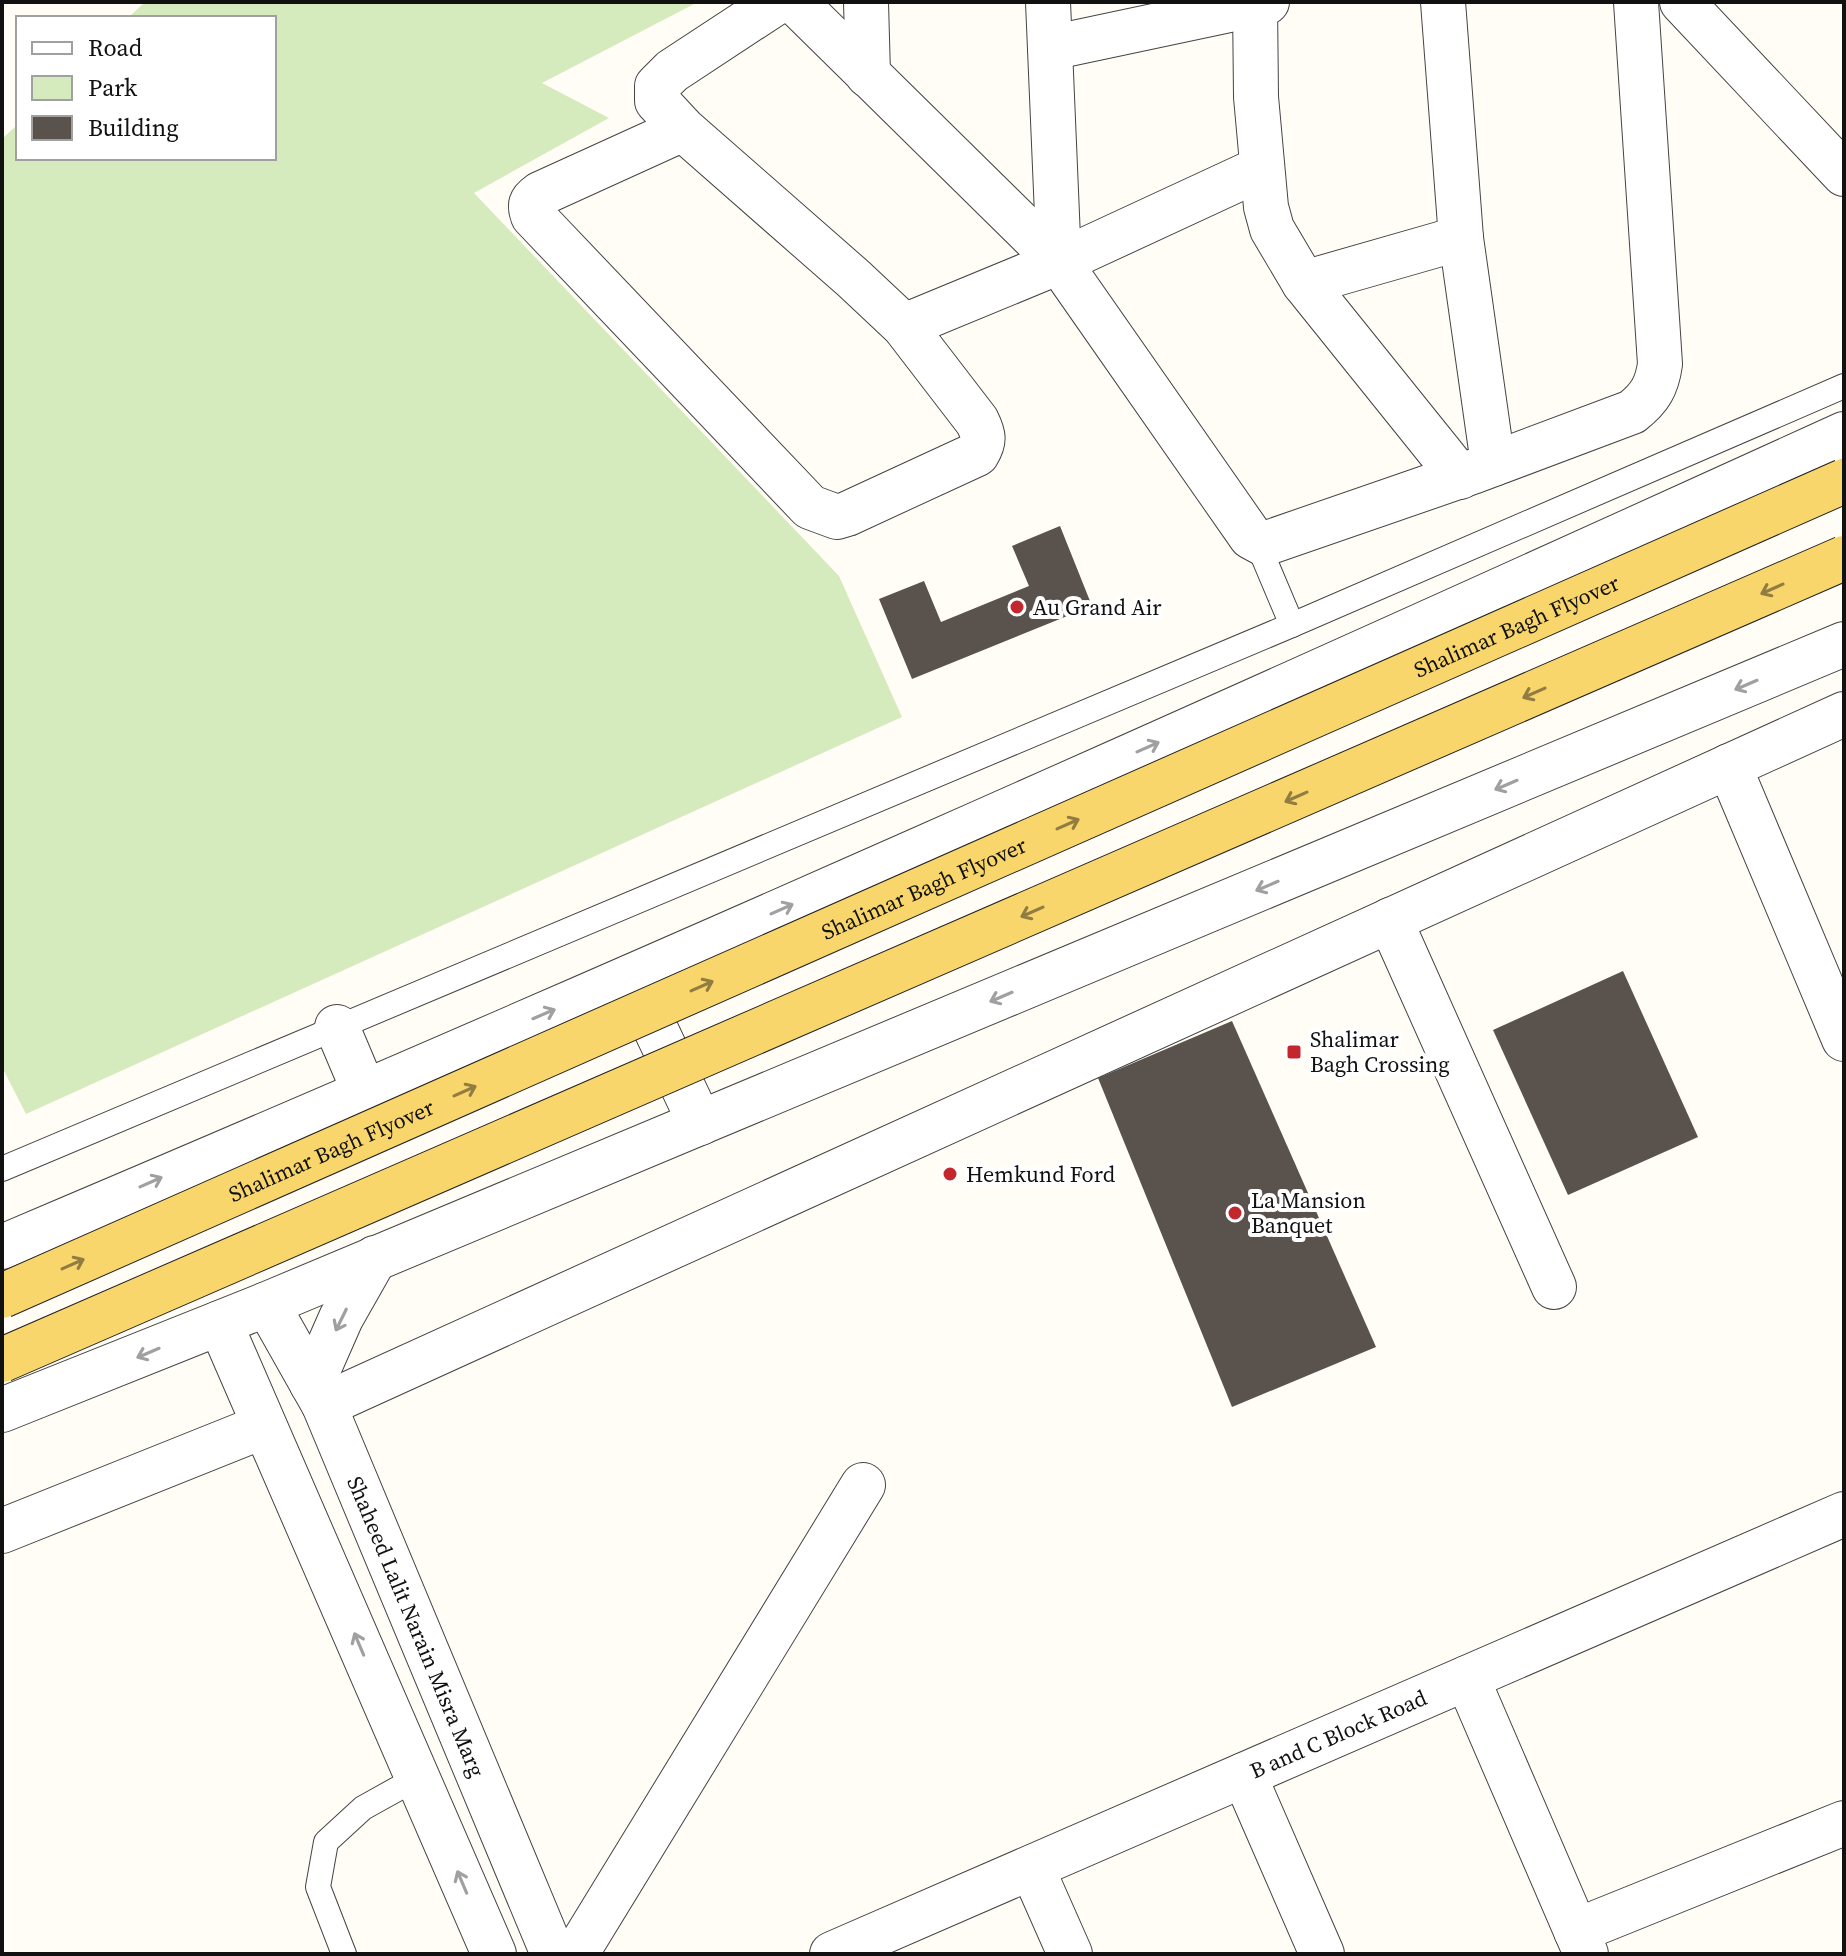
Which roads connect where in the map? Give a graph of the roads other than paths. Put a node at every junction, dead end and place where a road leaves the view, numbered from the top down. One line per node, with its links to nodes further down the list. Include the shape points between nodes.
1 (777, 2): 11 (street, via 657,86 657,101)
2 (795, 2): 10 (street)
3 (866, 2): 10 (street)
4 (1048, 2): 9 (street)
5 (1443, 2): 14 (street)
6 (1636, 2): 20 (street, via 1660,364 1657,384 1632,412)
7 (1682, 2): 13 (street)
8 (1259, 4): 9 (street); 12 (street, via 1256,97)
9 (1050, 48): 15 (street)
10 (868, 75): 15 (street)
11 (683, 129): 17 (street); 17 (street, via 540,194 532,199 533,216 810,507 837,517 847,514 977,454 983,445 977,421)
12 (1262, 168): 15 (street); 16 (street, via 1272,229)
13 (1844, 174)
14 (1461, 238): 16 (street); 20 (street)
15 (1059, 262): 17 (street); 22 (street)
16 (1304, 283): 20 (street)
17 (904, 326)
18 (1844, 386): 24 (lane)
19 (1844, 434): 29 (street, one-way to 19)
20 (1476, 471): 22 (street, via 1272,544)
21 (1844, 481): 38 (main road, Shalimar Bagh Flyover, one-way to 21, bridge)
22 (1257, 542): 24 (lane)
23 (1844, 558): 41 (main road, one-way to 41, bridge)
24 (1292, 625): 30 (lane)
25 (1843, 646): 33 (street, one-way to 33)
26 (1844, 714): 27 (street)
27 (1729, 766): 28 (street); 31 (street)
28 (1390, 920): 37 (street); 42 (street)
29 (631, 977): 32 (street, one-way to 29); 33 (street)
30 (337, 1027): 32 (street); 34 (lane)
31 (1844, 1039)
32 (364, 1091): 35 (street, one-way to 32)
33 (700, 1123): 36 (street)
34 (2, 1169)
35 (2, 1247)
36 (375, 1258): 39 (street); 42 (street, one-way to 42, via 341,1318)
37 (1554, 1287)
38 (2, 1296)
39 (274, 1317): 40 (street); 42 (street, Shaheed Lalit Narain Misra Marg)
40 (226, 1336): 43 (street, one-way to 43); 44 (street)
41 (2, 1360)
42 (318, 1394): 56 (street, Shaheed Lalit Narain Misra Marg)
43 (2, 1410)
44 (264, 1426): 47 (street); 50 (street, one-way to 44)
45 (863, 1485): 57 (street)
46 (1844, 1514): 48 (street, B and C Block Road)
47 (2, 1531)
48 (1467, 1678): 49 (street, B and C Block Road); 53 (street)
49 (1244, 1775): 52 (street, B and C Block Road); 60 (street)
50 (417, 1778): 54 (lane, via 363,1808 326,1842 318,1887); 55 (street, one-way to 50)
51 (1844, 1823): 53 (street)
52 (1032, 1868): 58 (street, B and C Block Road); 59 (street)
53 (1581, 1943)
54 (344, 1954)
55 (494, 1954)
56 (553, 1954)
57 (576, 1954)
58 (832, 1954)
59 (1070, 1954)
60 (1322, 1954)

